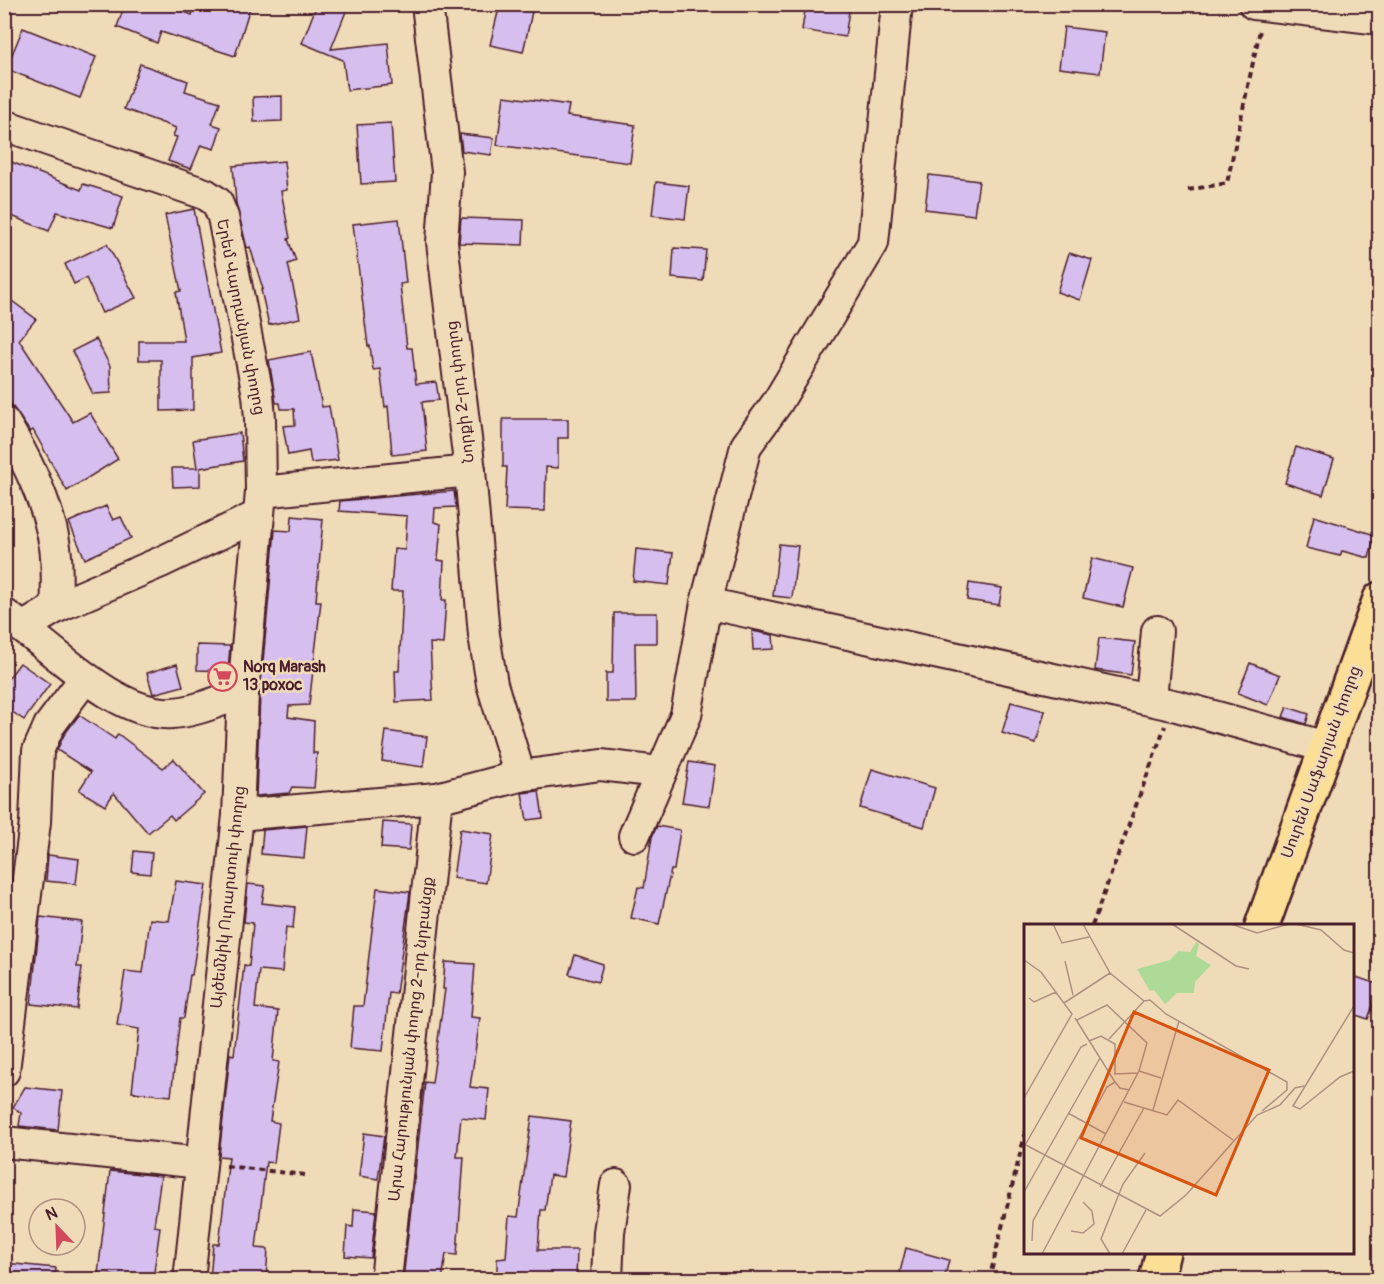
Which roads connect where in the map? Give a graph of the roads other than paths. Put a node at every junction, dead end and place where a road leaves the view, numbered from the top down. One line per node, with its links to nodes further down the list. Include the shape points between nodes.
1 (427, 4): 7 (street, Նորքի 2-րդ փողոց, via 447,172 442,242)
2 (897, 4): 10 (street, via 873,243 777,403 746,446)
3 (1260, 5): 4 (street)
4 (1380, 19)
5 (4, 125): 8 (street, Երեմ Վարդանյան փողոց, via 205,194 216,202 224,217 258,395)
6 (4, 422): 11 (street, via 46,509 55,548)
7 (470, 471): 8 (street); 19 (street, Նորքի 2-րդ փողոց, via 492,684)
8 (260, 503): 11 (street, via 161,562); 15 (street, Այծեմնիկ Ուրարտուի փողոց)
9 (1380, 598): 17 (main road, Սուրեն Սաֆարյան փողոց)
10 (706, 603): 16 (street); 18 (street, via 686,715)
11 (57, 607): 12 (street)
12 (14, 621): 14 (street)
13 (1157, 631): 16 (street)
14 (85, 678): 15 (street, via 154,713 175,713); 24 (street, via 49,726 38,751 35,822)
15 (243, 693): 21 (street, Այծեմնիկ Ուրարտուի փողոց)
16 (1162, 703): 17 (street)
17 (1326, 747): 23 (main road, Սուրեն Սաֆարյան փողոց)
18 (659, 772): 19 (street, via 601,765); 22 (street)
19 (520, 776): 20 (street)
20 (437, 798): 21 (street); 30 (street, Արա Հարությունյան փողոց 2-րդ նրբանցք)
21 (238, 815): 26 (street, Այծեմնիկ Ուրարտուի փողոց)
22 (634, 836)
23 (1263, 924)
24 (4, 1071)
25 (4, 1142): 26 (street)
26 (201, 1163): 29 (street, Այծեմնիկ Ուրարտուի փողոց)
27 (616, 1185): 31 (street)
28 (1162, 1254): 32 (main road)
29 (189, 1280)
30 (386, 1280)
31 (607, 1280)
32 (1156, 1280)

